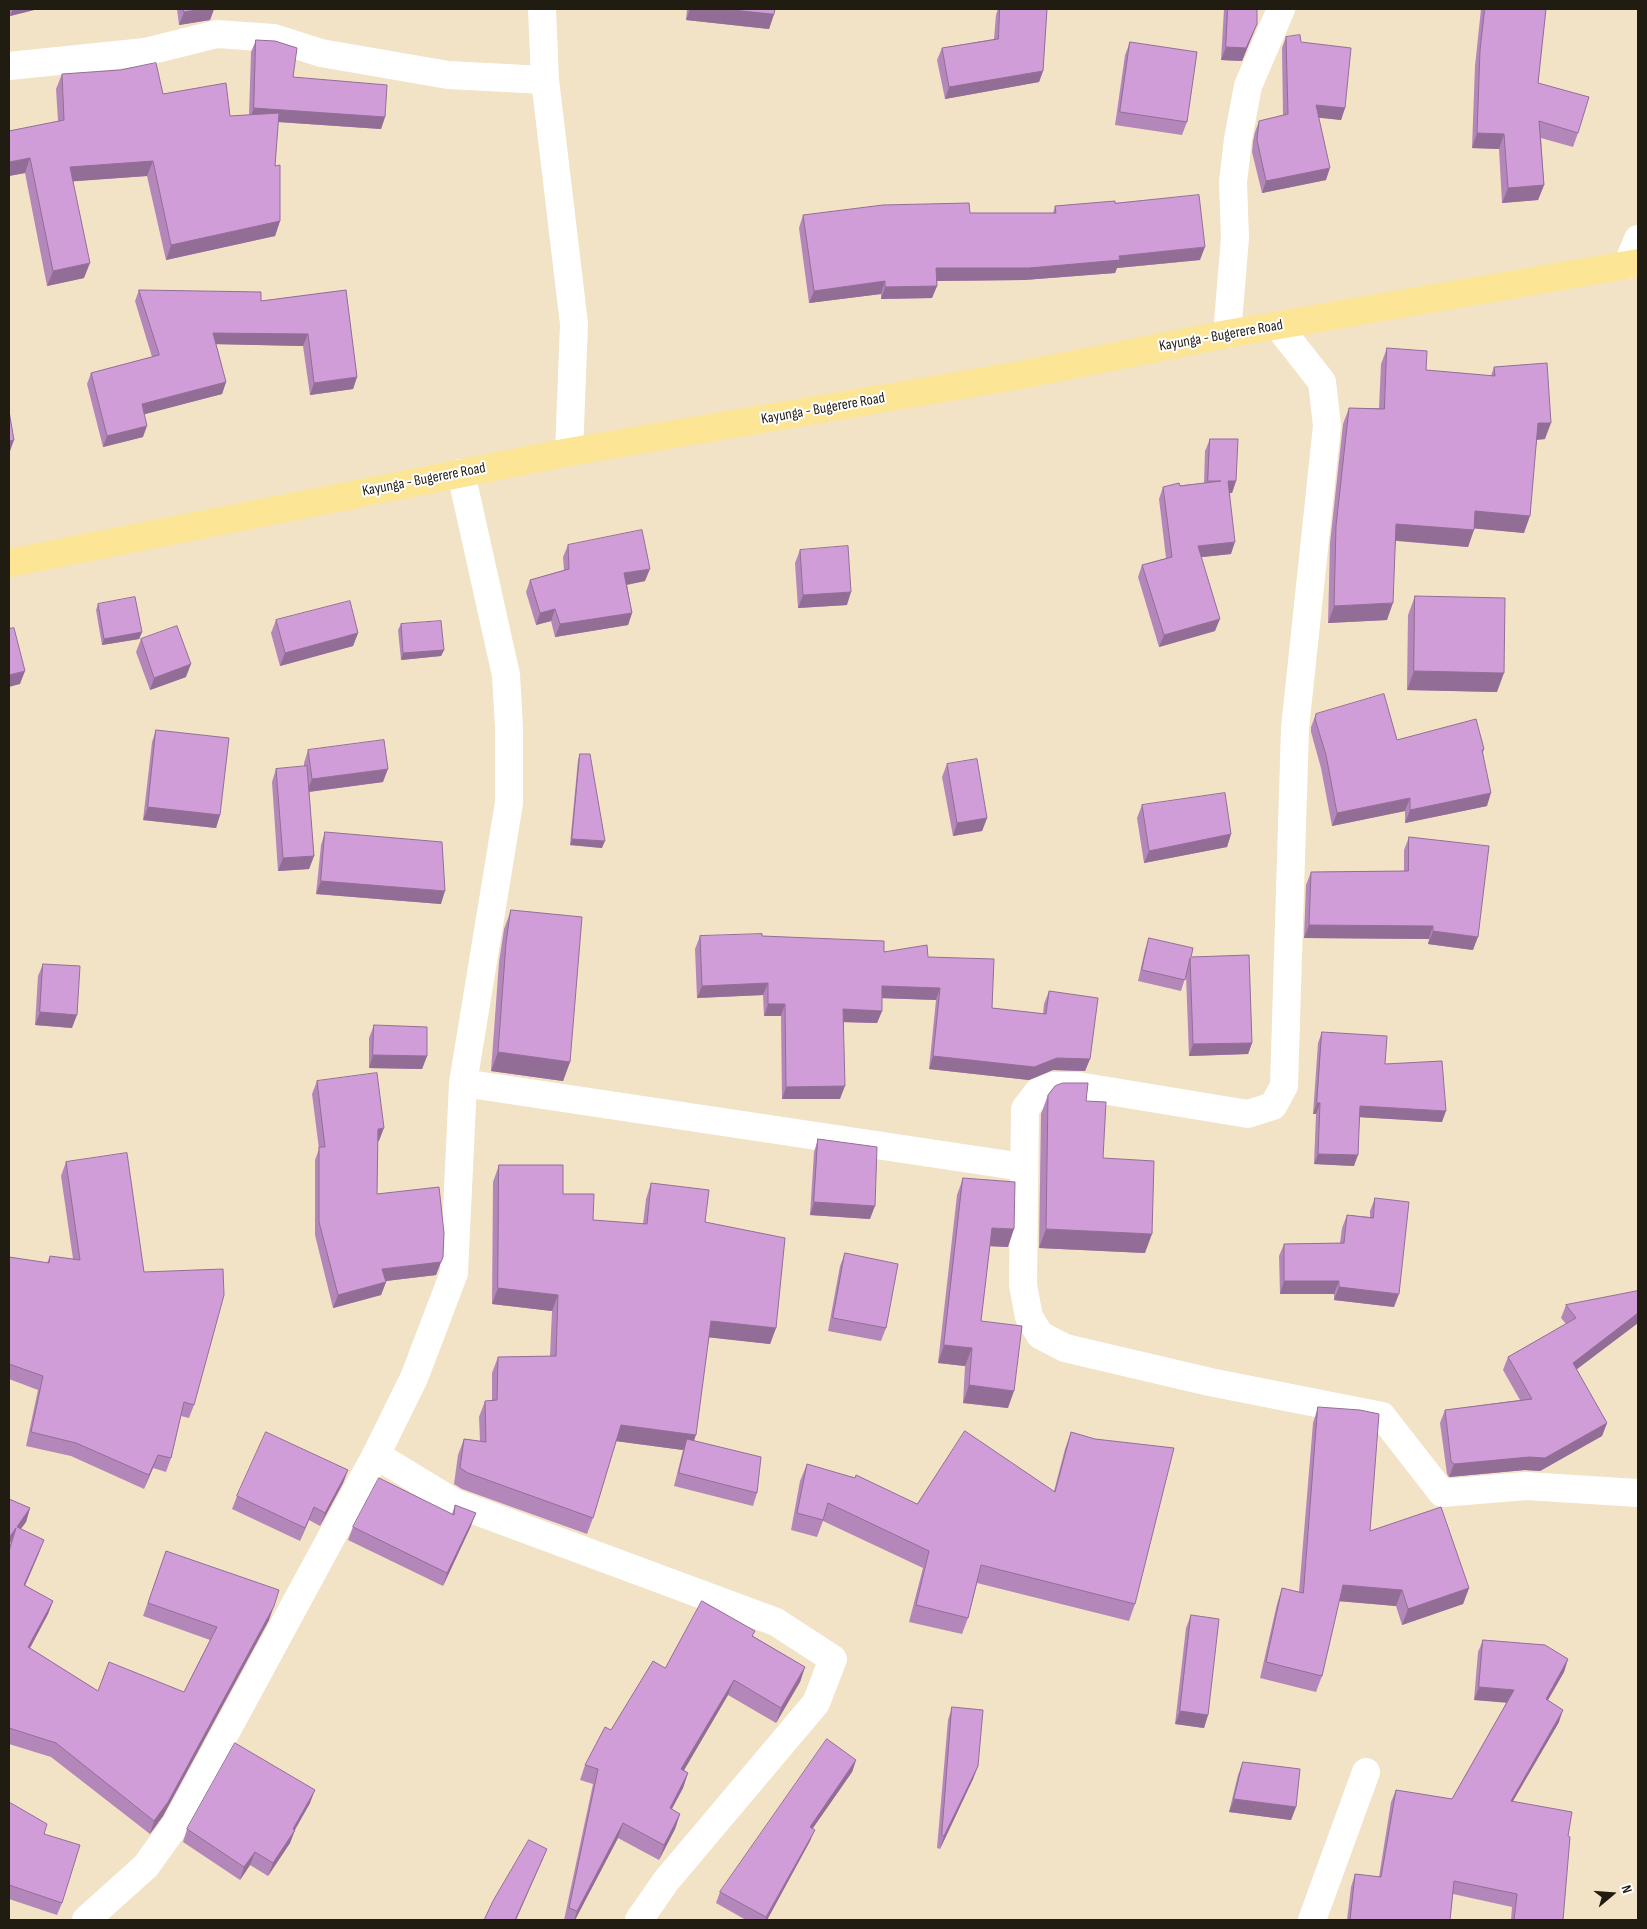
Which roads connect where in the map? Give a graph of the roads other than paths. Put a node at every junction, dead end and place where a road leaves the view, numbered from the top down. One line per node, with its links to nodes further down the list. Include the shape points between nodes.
1 (542, 9): 4 (street)
2 (1281, 9): 8 (street, via 1248,86 1238,139 1233,182 1235,238)
3 (9, 66): 4 (street, via 145,52 217,34 274,38 321,54 448,75)
4 (546, 80): 9 (street, via 574,324)
5 (1638, 239): 6 (street)
6 (1632, 264): 7 (main road, Kayunga - Bugerere Road)
7 (1278, 326): 8 (main road, Kayunga - Bugerere Road); 13 (street, via 1322,382 1327,426 1295,728 1284,1086 1273,1106 1248,1114 1078,1086 1053,1086 1038,1092 1025,1109)
8 (1227, 334): 9 (main road, Kayunga - Bugerere Road, via 1021,375)
9 (569, 452): 10 (main road, Kayunga - Bugerere Road)
10 (461, 473): 11 (main road, Kayunga - Bugerere Road); 12 (street, via 506,676 509,728 509,803)
11 (9, 563)
12 (463, 1083): 13 (street); 14 (street, via 454,1273 414,1378)
13 (1023, 1167): 15 (street, via 1023,1285 1029,1317 1040,1336 1064,1348 1210,1382 1382,1416 1442,1493 1526,1486)
14 (376, 1455): 17 (street, via 176,1824 146,1866); 18 (street, via 455,1503 776,1622 833,1660 816,1703 666,1881)
15 (1638, 1493)
16 (1366, 1772): 19 (street)
17 (86, 1920)
18 (639, 1920)
19 (1312, 1920)

